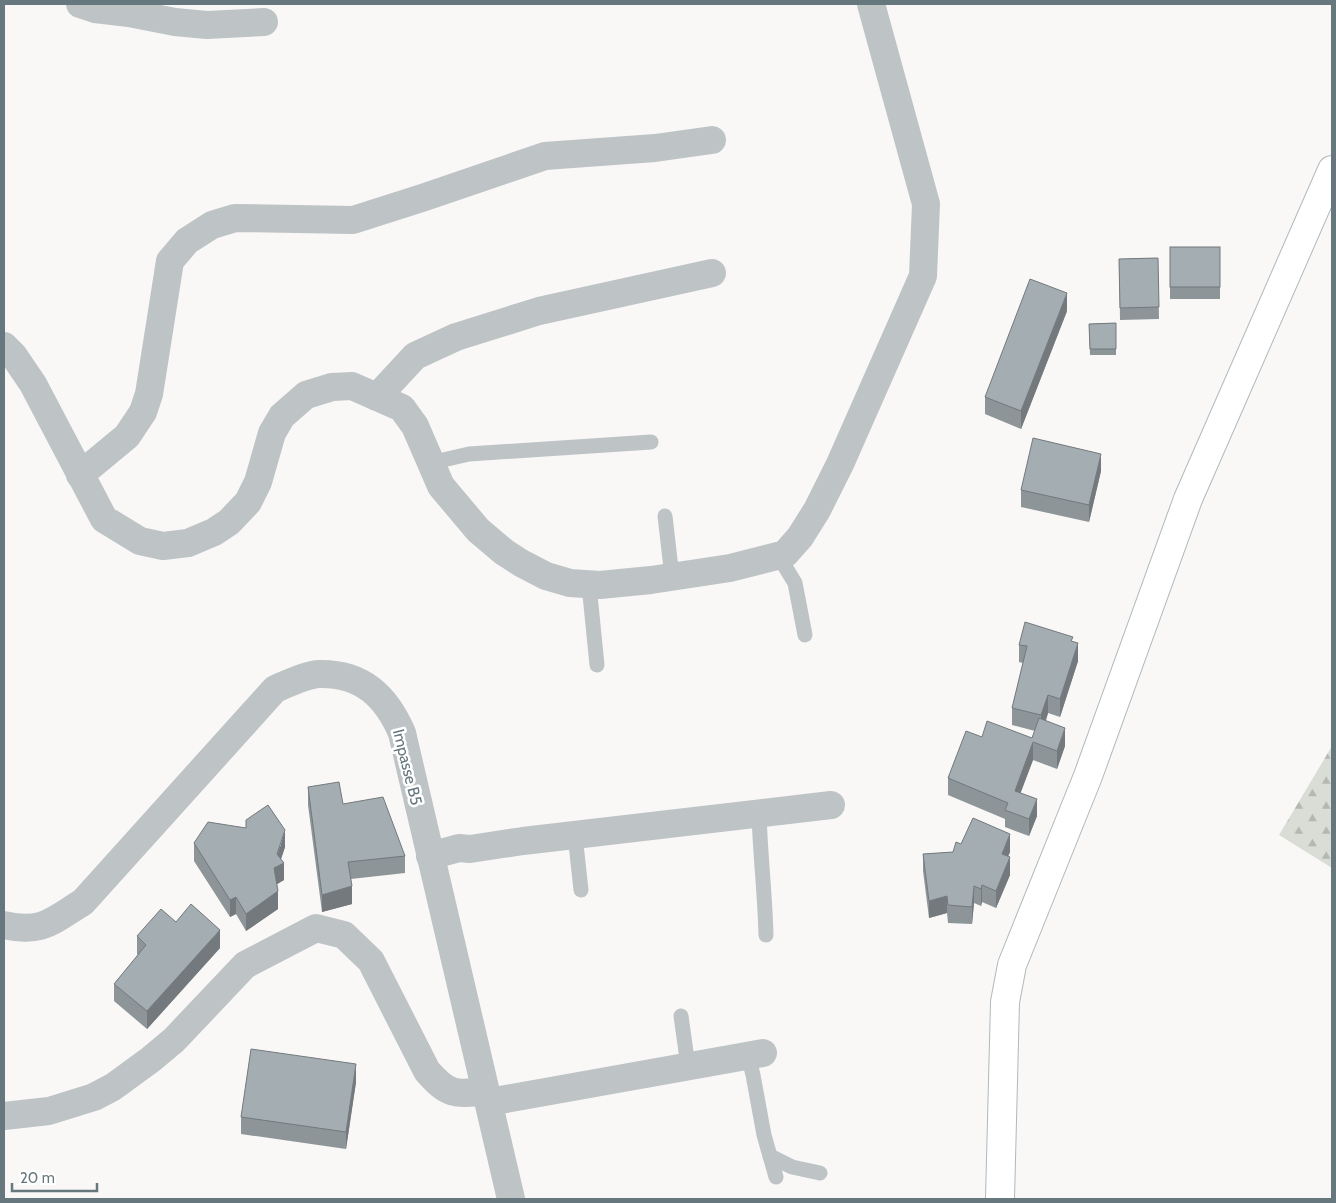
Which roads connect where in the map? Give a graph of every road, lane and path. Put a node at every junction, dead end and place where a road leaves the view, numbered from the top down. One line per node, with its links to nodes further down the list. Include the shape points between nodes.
1 (80, 4): 3 (street, via 175,22 207,25)
2 (872, 4): 13 (street, via 926,204 923,276 818,510 800,537 784,554)
3 (264, 22)
4 (712, 140): 11 (street, via 655,148 545,156 353,220 235,218 212,224 187,241 170,260 149,394 143,412 127,436)
5 (1332, 170): 34 (street, via 1188,499 1088,776 1012,965 1005,1002)
6 (712, 273): 8 (street, via 539,311 456,337 415,356)
7 (4, 346): 11 (street, via 33,384)
8 (377, 397): 10 (street, via 402,408 415,426); 11 (street, via 352,386 332,387 306,396 282,416 272,433 258,482 248,502 229,522 188,543 163,546 140,541 122,531 104,519)
9 (651, 442): 10 (lane, via 469,454)
10 (430, 463): 15 (street, via 441,486 478,530 504,552 546,576)
11 (80, 475)
12 (665, 516): 14 (lane)
13 (778, 555): 14 (street, via 730,568); 16 (lane, via 795,584)
14 (672, 577): 15 (street)
15 (588, 585): 17 (lane)
16 (806, 635)
17 (597, 665)
18 (831, 805): 19 (street)
19 (759, 813): 20 (street); 24 (lane)
20 (575, 835): 21 (street, via 459,848); 22 (lane)
21 (430, 856): 23 (street, Impasse B5, via 402,733 394,714 382,698 359,682 318,674 275,689 83,902 45,926 21,929); 28 (street, Impasse B5)
22 (581, 890)
23 (4, 925)
24 (766, 935)
25 (682, 1016): 27 (lane)
26 (756, 1054): 27 (street); 30 (lane, via 753,1075)
27 (688, 1066): 28 (street)
28 (487, 1097): 29 (street, via 444,1089 427,1071 371,961 344,935 316,928 245,965 174,1040 113,1087 49,1111); 33 (street, Impasse B5)
29 (4, 1116)
30 (770, 1156): 31 (lane, via 792,1167); 32 (lane)
31 (820, 1173)
32 (776, 1177)
33 (511, 1199)
34 (1000, 1199)

